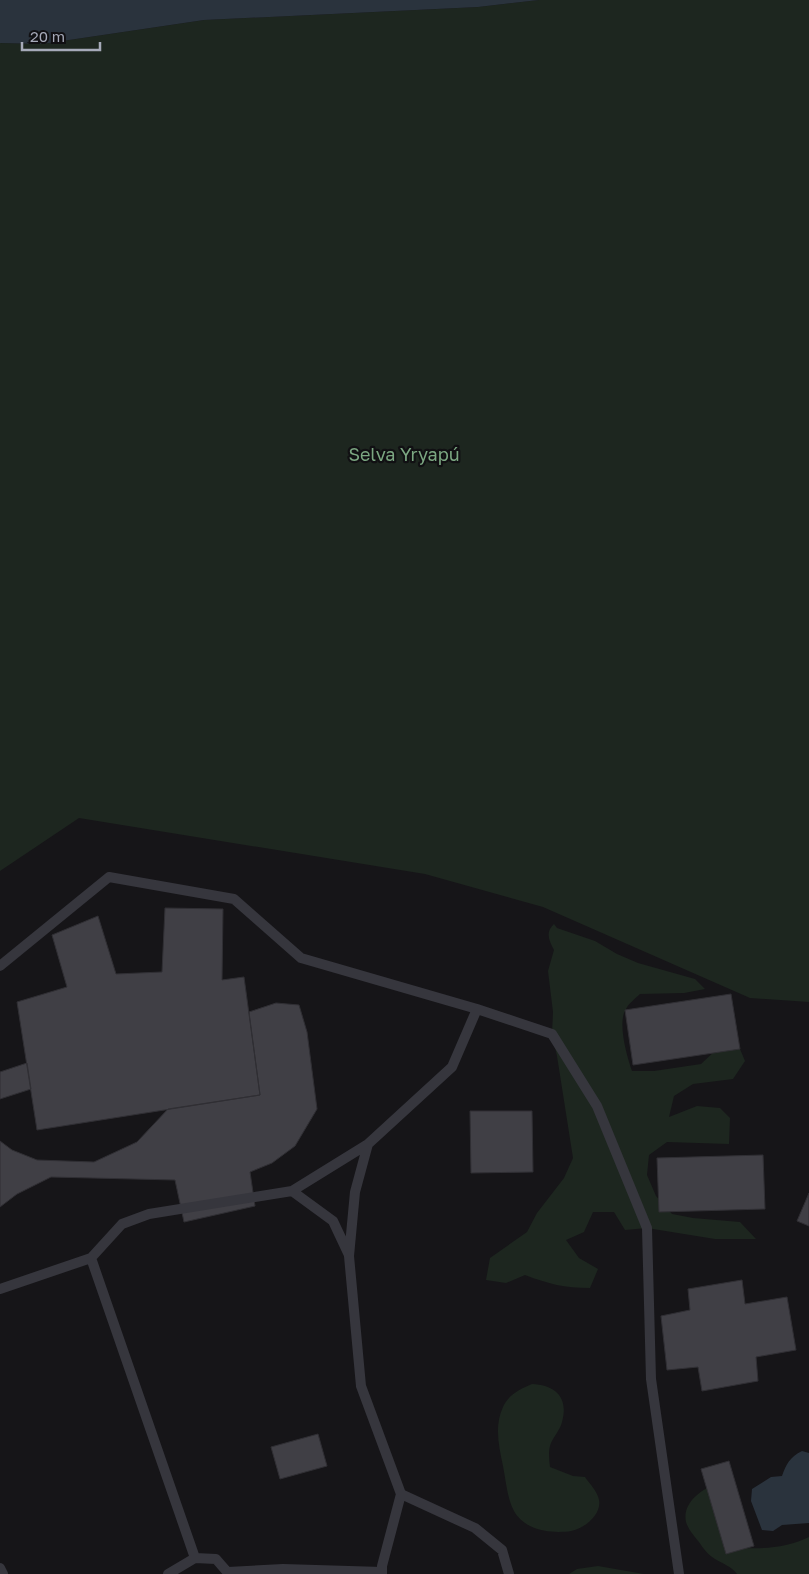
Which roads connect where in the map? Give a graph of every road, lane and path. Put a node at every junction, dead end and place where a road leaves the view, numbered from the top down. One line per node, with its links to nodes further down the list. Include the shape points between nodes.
1 (0, 966): 2 (lane, via 109,877 234,900 300,958)
2 (477, 1009): 3 (lane, via 452,1067); 16 (lane, via 552,1034 597,1106 646,1228 651,1379)
3 (368, 1144): 4 (lane); 5 (lane, via 355,1192)
4 (292, 1191): 5 (lane, via 332,1221); 6 (lane, via 149,1214 122,1224)
5 (349, 1256): 8 (lane, via 362,1386)
6 (90, 1258): 7 (lane); 9 (lane)
7 (0, 1289)
8 (401, 1494): 12 (lane); 15 (lane, via 475,1528 502,1550)
9 (194, 1558): 11 (lane, via 216,1559); 14 (lane)
10 (0, 1568): 13 (lane)
11 (229, 1573): 12 (lane, via 283,1569)
12 (382, 1573)
13 (3, 1574)
14 (168, 1574)
15 (509, 1574)
16 (679, 1574)

